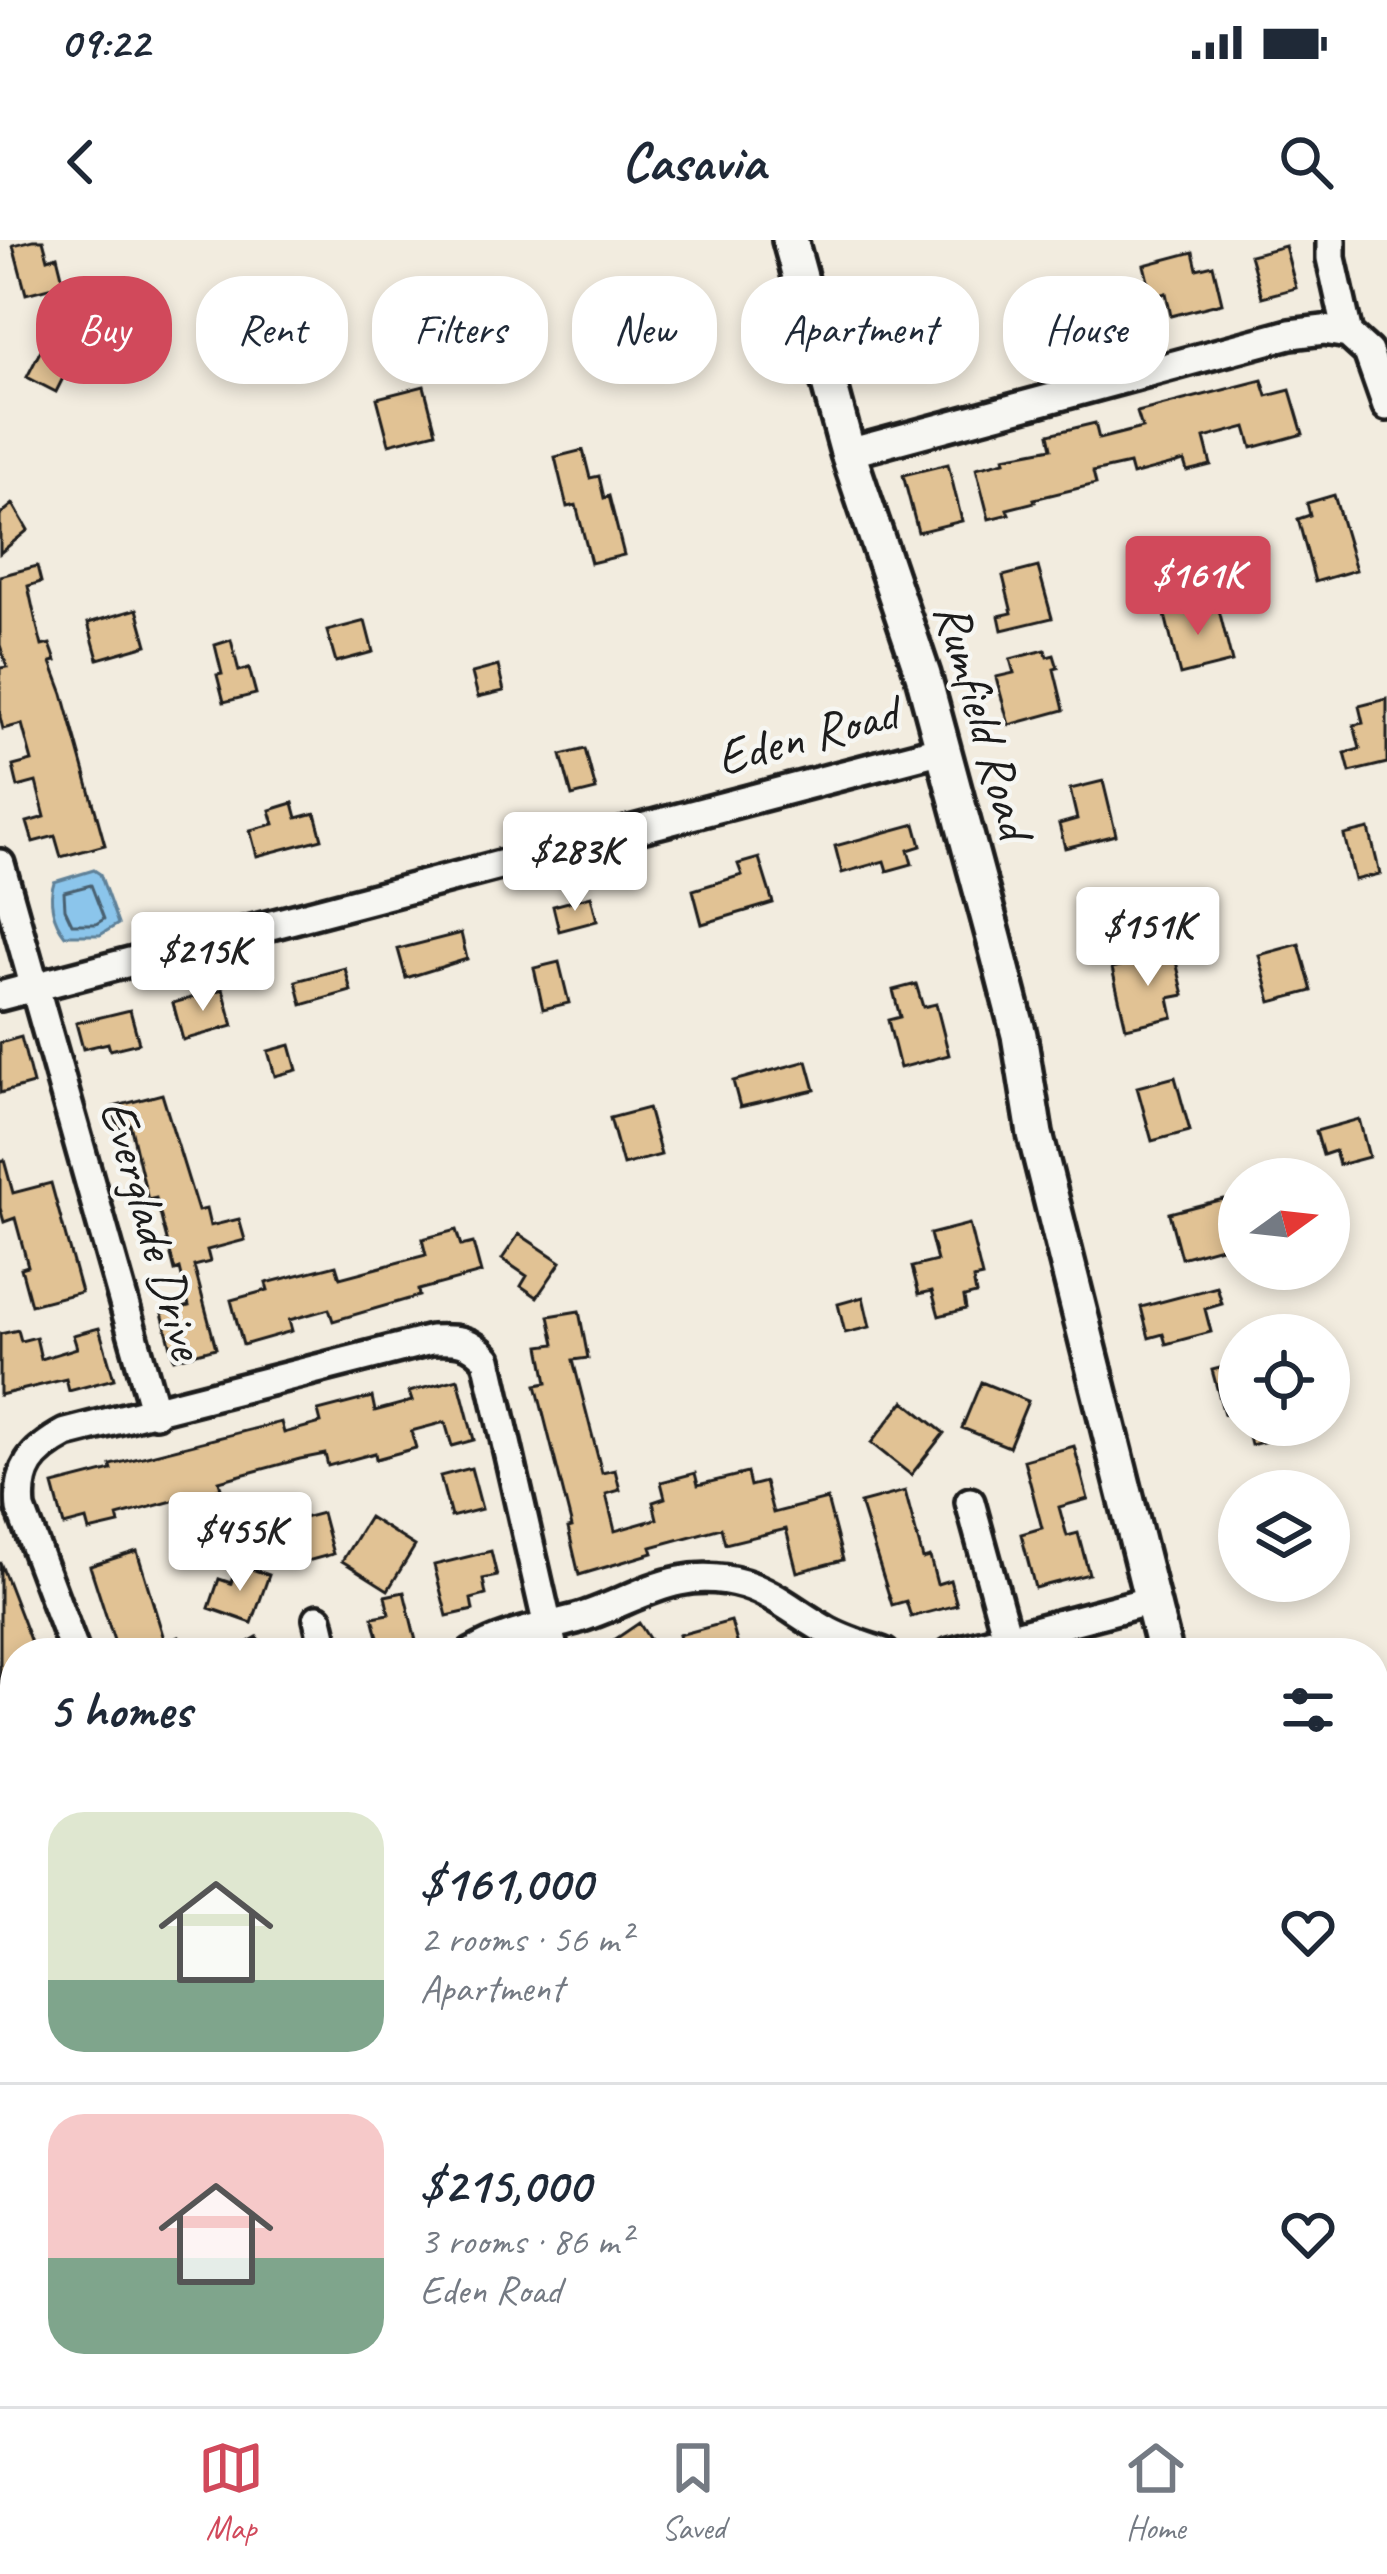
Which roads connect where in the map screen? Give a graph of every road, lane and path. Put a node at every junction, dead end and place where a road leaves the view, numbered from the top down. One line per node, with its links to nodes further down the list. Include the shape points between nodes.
1 (790, 240): 5 (main road, Rumfield Road)
2 (1331, 240): 3 (street)
3 (1348, 334): 4 (street, via 1368,352); 5 (street, via 1290,334)
4 (1387, 406)
5 (848, 453): 6 (main road, Rumfield Road)
6 (943, 749): 8 (street, Eden Road); 12 (main road, Rumfield Road)
7 (0, 864): 8 (street, Everglade Drive)
8 (35, 987): 9 (street, Eden Road); 10 (street, Everglade Drive)
9 (0, 996)
10 (155, 1413): 15 (street, via 66,1433 26,1462 21,1509); 17 (street, via 431,1340 474,1344 496,1389)
11 (970, 1502): 14 (street)
12 (1152, 1600): 14 (street); 21 (main road, Rumfield Road)
13 (318, 1619): 16 (street)
14 (1007, 1637): 20 (street)
15 (70, 1638)
16 (322, 1638)
17 (550, 1638)
18 (552, 1638): 19 (street, via 645,1588 684,1579 742,1583)
19 (845, 1638)
20 (1003, 1638)
21 (1161, 1638)

